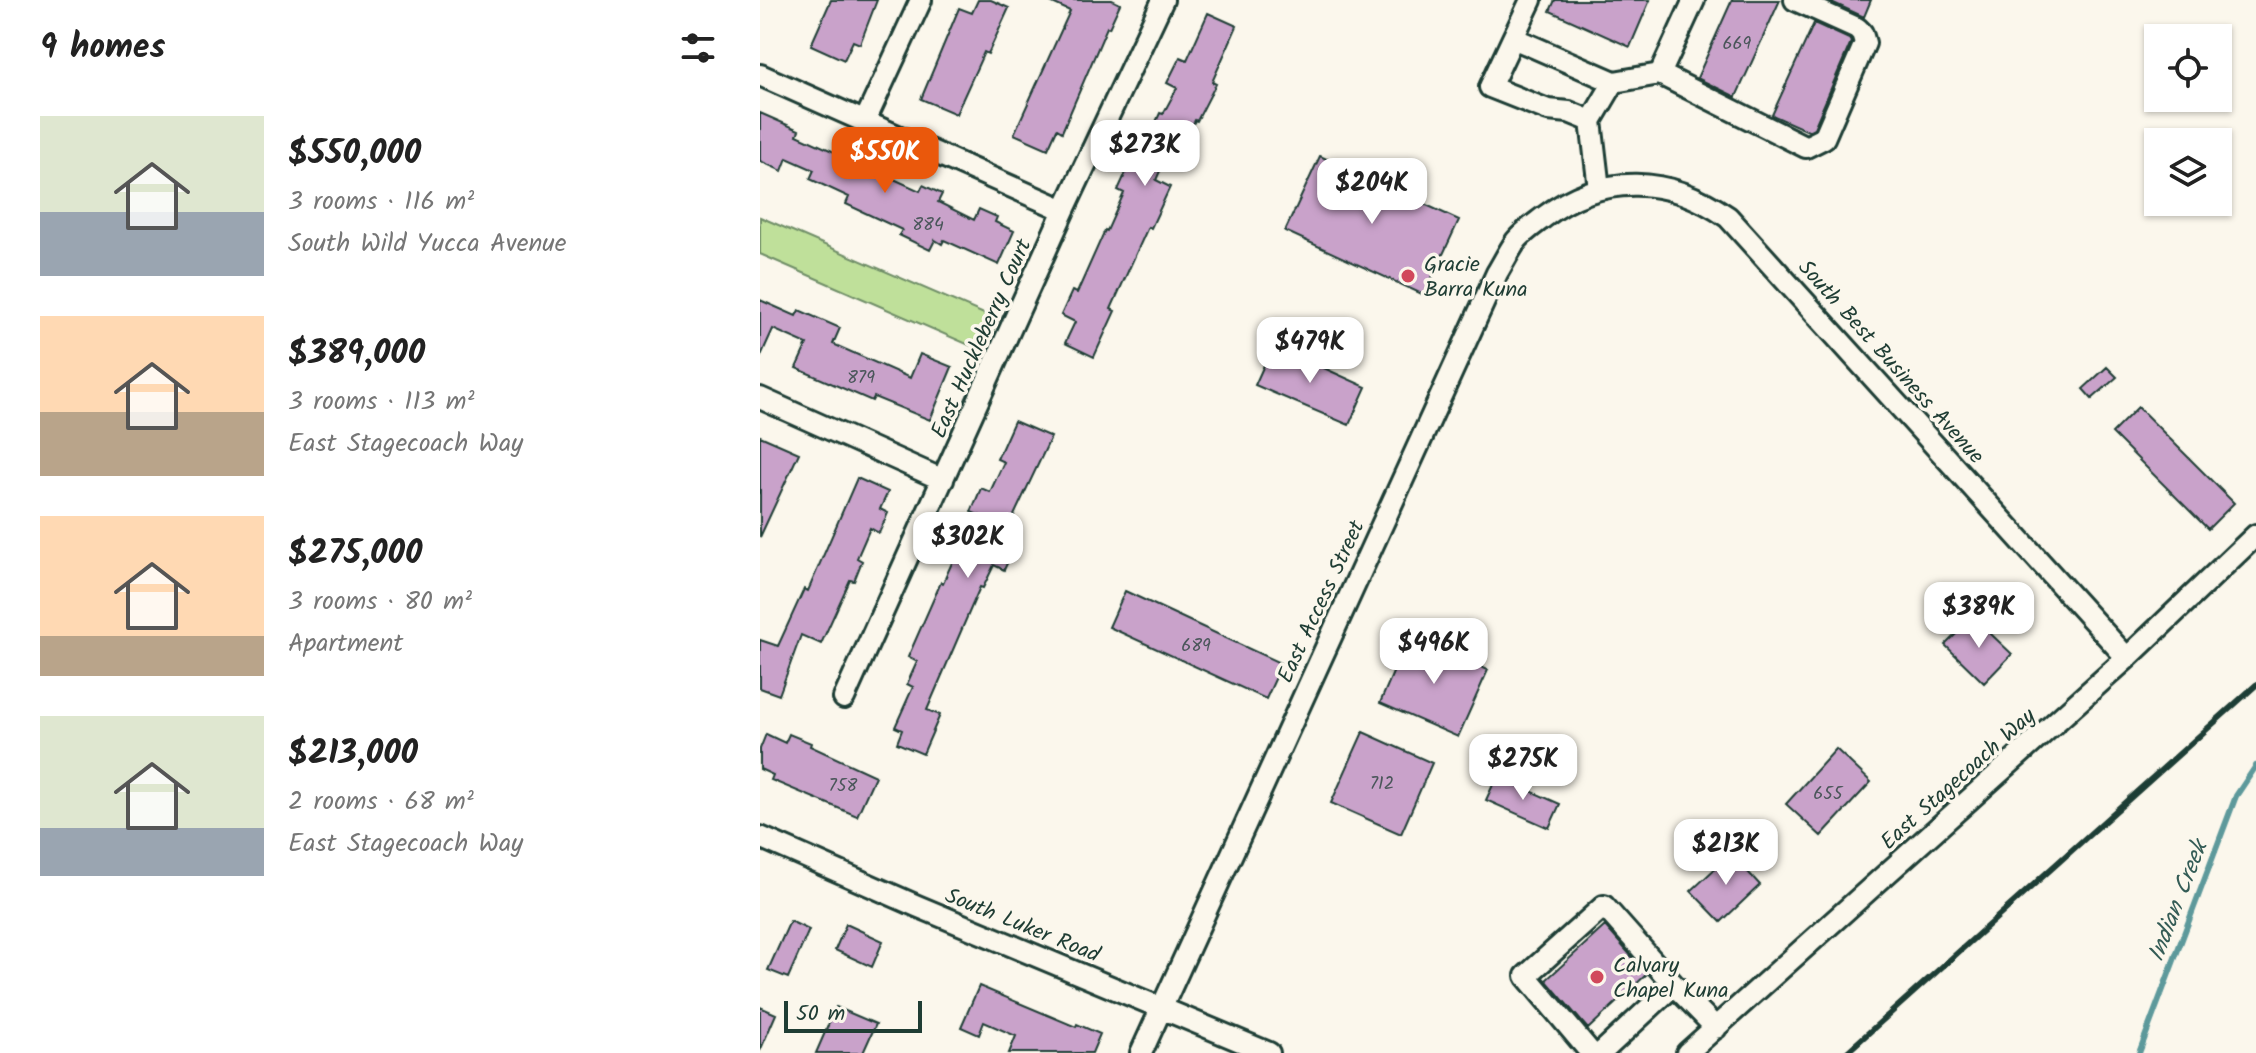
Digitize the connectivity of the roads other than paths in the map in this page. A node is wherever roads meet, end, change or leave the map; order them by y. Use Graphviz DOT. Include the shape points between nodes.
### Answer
graph roads {
  1 [pos="921,0"];
  2 [pos="1163,0"];
  3 [pos="1531,0"];
  4 [pos="1694,0"];
  5 [pos="1795,0"];
  6 [pos="1513,38"];
  7 [pos="1660,74"];
  8 [pos="760,75"];
  9 [pos="1614,82"];
  10 [pos="865,121"];
  11 [pos="1591,121"];
  12 [pos="1599,189"];
  13 [pos="1577,196"];
  14 [pos="1064,210"];
  15 [pos="760,398"];
  16 [pos="943,480"];
  17 [pos="2256,535"];
  18 [pos="2127,658"];
  19 [pos="844,698"];
  20 [pos="760,837"];
  21 [pos="1674,985"];
  22 [pos="1161,1007"];
  23 [pos="1716,1028"];
  24 [pos="1141,1053"];
  25 [pos="1269,1053"];
  26 [pos="1591,1053"];
  27 [pos="1601,1053"];
  28 [pos="1687,1053"];
  1 -- 10 [label="street"];
  2 -- 14 [label="street, East Huckleberry Court"];
  3 -- 6 [label="street"];
  4 -- 7 [label="street"];
  5 -- 7 [label="street" via="1857,28 1865,43 1824,138 1806,147"];
  6 -- 9 [label="street"];
  6 -- 11 [label="street" via="1490,87"];
  7 -- 9 [label="street"];
  8 -- 10 [label="street"];
  9 -- 11 [label="street"];
  10 -- 14 [label="street"];
  11 -- 12 [label="street"];
  12 -- 13 [label="street, South Best Business Avenue"];
  12 -- 18 [label="street, South Best Business Avenue" via="1667,188 1728,217"];
  13 -- 22 [label="street, East Access Street" via="1517,241 1497,273"];
  14 -- 16 [label="street, East Huckleberry Court"];
  15 -- 16 [label="street"];
  16 -- 19 [label="street, East Huckleberry Court"];
  17 -- 18 [label="street, East Stagecoach Way"];
  18 -- 23 [label="street, East Stagecoach Way"];
  20 -- 22 [label="street, South Luker Road"];
  21 -- 23 [label="street"];
  21 -- 26 [label="street" via="1604,906 1526,976"];
  21 -- 27 [label="street"];
  22 -- 24 [label="street, East Access Street"];
  22 -- 25 [label="street, South Luker Road"];
  23 -- 28 [label="street, East Stagecoach Way"];
}
